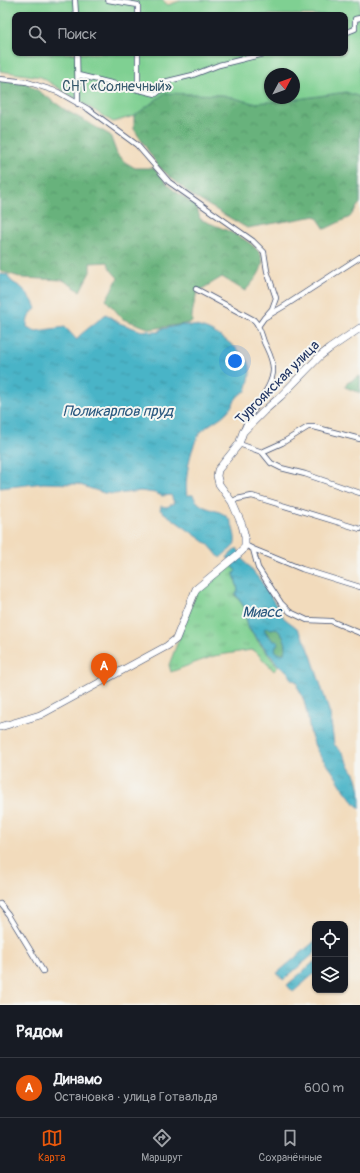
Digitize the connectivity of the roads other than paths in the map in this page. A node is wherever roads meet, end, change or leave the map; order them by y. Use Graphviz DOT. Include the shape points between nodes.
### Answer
graph roads {
  1 [pos="75,0"];
  2 [pos="108,0"];
  3 [pos="76,12"];
  4 [pos="138,12"];
  5 [pos="360,18"];
  6 [pos="348,32"];
  7 [pos="77,56"];
  8 [pos="138,56"];
  9 [pos="257,56"];
  10 [pos="78,75"];
  11 [pos="0,79"];
  12 [pos="138,90"];
  13 [pos="78,104"];
  14 [pos="360,257"];
  15 [pos="196,289"];
  16 [pos="264,318"];
  17 [pos="259,325"];
  18 [pos="360,328"];
  19 [pos="243,432"];
  20 [pos="360,439"];
  21 [pos="239,444"];
  22 [pos="262,452"];
  23 [pos="360,493"];
  24 [pos="232,502"];
  25 [pos="360,528"];
  26 [pos="244,548"];
  27 [pos="253,549"];
  28 [pos="360,587"];
  29 [pos="360,633"];
  30 [pos="0,727"];
  31 [pos="0,904"];
  32 [pos="43,971"];
  1 -- 3 [label="street"];
  2 -- 4 [label="street" via="138,5"];
  5 -- 6 [label="street" via="355,19 355,30"];
  7 -- 10 [label="street"];
  8 -- 12 [label="street"];
  9 -- 12 [label="street" via="164,82 156,94"];
  10 -- 12 [label="street"];
  10 -- 13 [label="street"];
  11 -- 13 [label="street" via="27,82 58,92"];
  13 -- 16 [label="street" via="112,125 137,145 169,182 253,240 264,252 276,298 272,309"];
  14 -- 16 [label="street"];
  15 -- 17 [label="street"];
  16 -- 17 [label="street"];
  17 -- 19 [label="street" via="273,370 271,381 246,421"];
  18 -- 19 [label="main road, Тургоякская улица" via="320,356"];
  19 -- 21 [label="main road, Тургоякская улица"];
  20 -- 22 [label="street" via="308,427"];
  21 -- 22 [label="street"];
  21 -- 24 [label="main road, Тургоякская улица" via="222,464 217,476 219,484"];
  22 -- 23 [label="street" via="271,463 281,468"];
  24 -- 25 [label="street" via="252,496"];
  24 -- 26 [label="main road, Тургоякская улица" via="242,525"];
  26 -- 27 [label="street"];
  26 -- 30 [label="main road" via="196,589 176,639 167,646 40,715"];
  27 -- 28 [label="street" via="302,569"];
  27 -- 29 [label="street" via="258,568 290,612 307,620 331,621"];
  31 -- 32 [label="street"];
}
